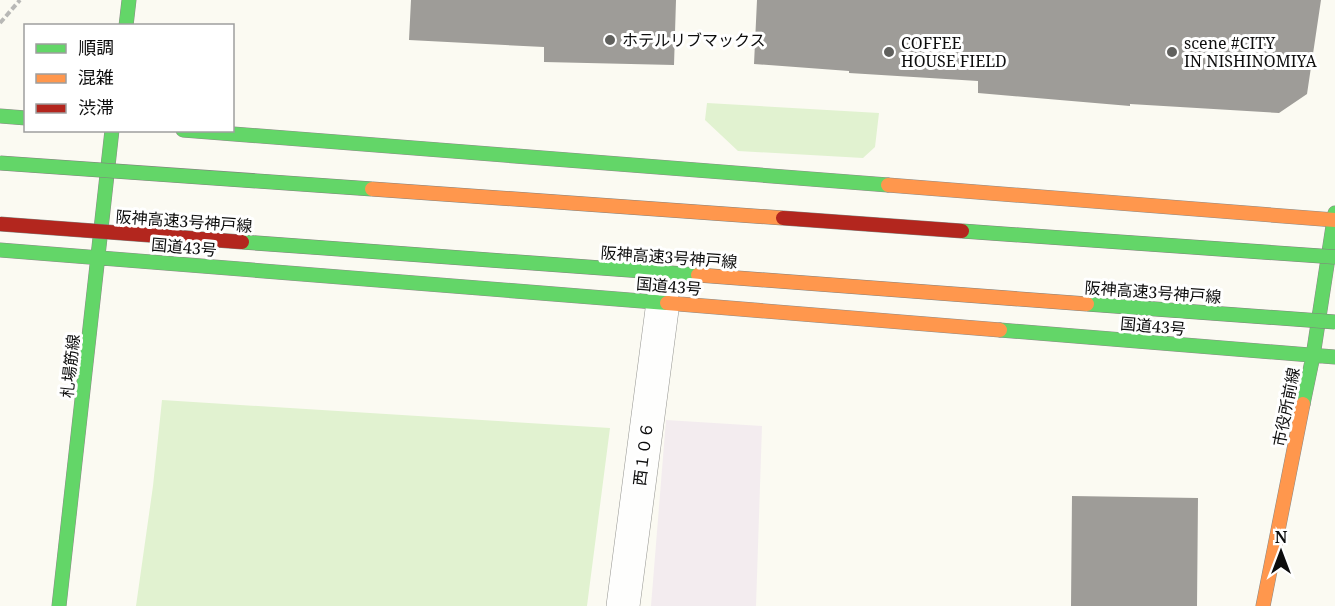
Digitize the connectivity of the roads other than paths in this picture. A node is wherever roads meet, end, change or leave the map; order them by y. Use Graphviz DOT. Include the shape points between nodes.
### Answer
graph roads {
  1 [pos="129,0"];
  2 [pos="126,24"];
  3 [pos="0,116"];
  4 [pos="24,118"];
  5 [pos="112,132"];
  6 [pos="209,132"];
  7 [pos="0,163"];
  8 [pos="1334,218"];
  9 [pos="0,224"];
  10 [pos="0,250"];
  11 [pos="99,256"];
  12 [pos="1335,257"];
  13 [pos="663,302"];
  14 [pos="1335,322"];
  15 [pos="1312,356"];
  16 [pos="1335,357"];
  17 [pos="59,606"];
  18 [pos="624,606"];
  19 [pos="1263,606"];
  1 -- 2 [label="main road"];
  3 -- 4 [label="main road"];
  5 -- 11 [label="main road, 札場筋線"];
  6 -- 8 [label="main road"];
  7 -- 12 [label="main road, bridge"];
  8 -- 15 [label="main road, 市役所前線"];
  9 -- 14 [label="main road, 阪神高速3号神戸線, bridge"];
  10 -- 11 [label="main road, 国道43号"];
  11 -- 13 [label="main road, 国道43号"];
  11 -- 17 [label="main road, 札場筋線"];
  13 -- 15 [label="main road, 国道43号"];
  13 -- 18 [label="street, 西１０６"];
  15 -- 16 [label="main road, 国道43号"];
  15 -- 19 [label="main road, 市役所前線"];
}
